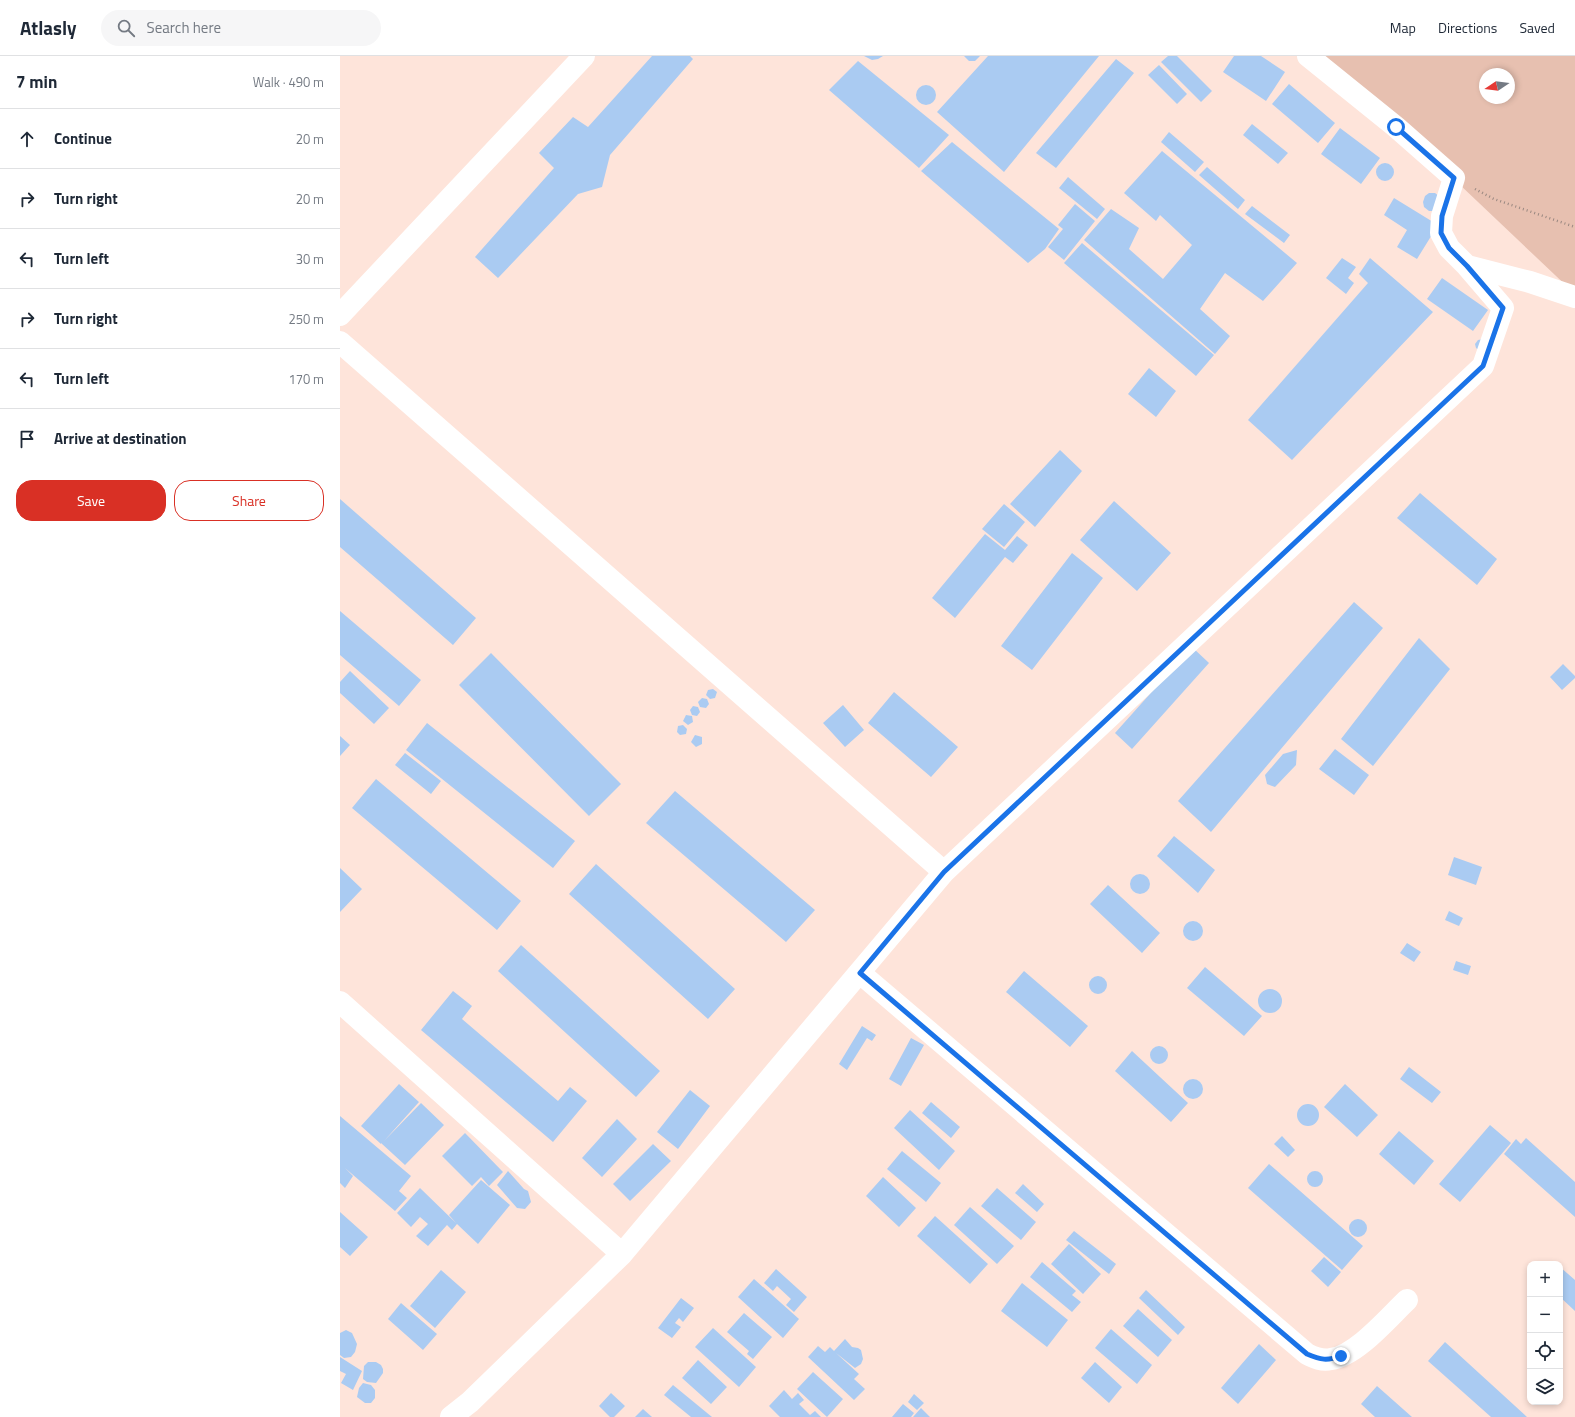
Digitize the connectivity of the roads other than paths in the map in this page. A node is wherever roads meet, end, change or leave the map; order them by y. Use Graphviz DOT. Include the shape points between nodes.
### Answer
graph roads {
  1 [pos="584,56"];
  2 [pos="1308,56"];
  3 [pos="1467,266"];
  4 [pos="1575,297"];
  5 [pos="340,315"];
  6 [pos="340,342"];
  7 [pos="944,872"];
  8 [pos="860,973"];
  9 [pos="340,1002"];
  10 [pos="622,1254"];
  11 [pos="1407,1300"];
  12 [pos="451,1417"];
  1 -- 5 [label="street"];
  2 -- 3 [label="street" via="1454,178 1442,216 1441,233 1449,248"];
  3 -- 4 [label="street" via="1530,282"];
  3 -- 7 [label="street" via="1503,308 1483,366"];
  6 -- 7 [label="street"];
  7 -- 8 [label="street"];
  8 -- 10 [label="street"];
  8 -- 11 [label="street" via="1307,1354 1320,1360 1331,1359 1355,1349"];
  9 -- 10 [label="street"];
  10 -- 12 [label="street" via="470,1402"];
}
